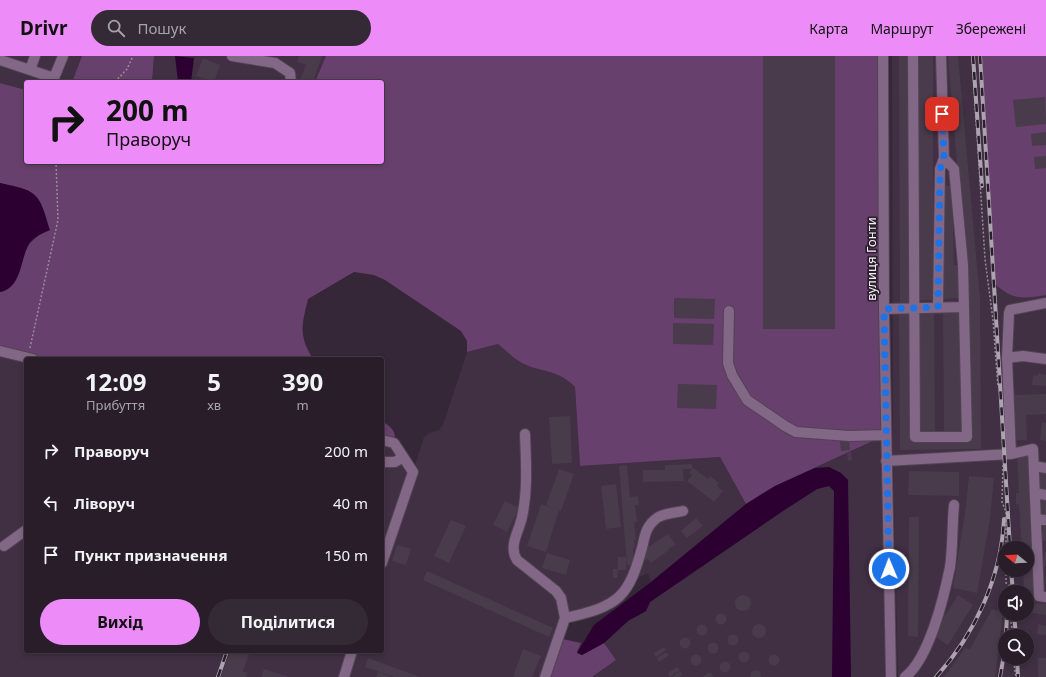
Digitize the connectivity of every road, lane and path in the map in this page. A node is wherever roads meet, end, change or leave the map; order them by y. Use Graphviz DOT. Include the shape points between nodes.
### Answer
graph roads {
  1 [pos="35,56"];
  2 [pos="63,56"];
  3 [pos="133,56"];
  4 [pos="232,56"];
  5 [pos="883,56"];
  6 [pos="913,56"];
  7 [pos="941,56"];
  8 [pos="972,56"];
  9 [pos="5,60"];
  10 [pos="30,70"];
  11 [pos="117,80"];
  12 [pos="291,80"];
  13 [pos="944,158"];
  14 [pos="56,164"];
  15 [pos="1046,303"];
  16 [pos="964,306"];
  17 [pos="938,307"];
  18 [pos="884,309"];
  19 [pos="914,309"];
  20 [pos="729,311"];
  21 [pos="0,351"];
  22 [pos="27,357"];
  23 [pos="31,357"];
  24 [pos="1007,358"];
  25 [pos="1046,359"];
  26 [pos="998,391"];
  27 [pos="525,434"];
  28 [pos="886,435"];
  29 [pos="384,440"];
  30 [pos="1007,454"];
  31 [pos="403,457"];
  32 [pos="886,461"];
  33 [pos="384,462"];
  34 [pos="1034,466"];
  35 [pos="1046,468"];
  36 [pos="1035,493"];
  37 [pos="1046,495"];
  38 [pos="954,505"];
  39 [pos="683,511"];
  40 [pos="1036,519"];
  41 [pos="1046,520"];
  42 [pos="24,531"];
  43 [pos="1006,541"];
  44 [pos="1041,545"];
  45 [pos="4,546"];
  46 [pos="384,557"];
  47 [pos="1042,571"];
  48 [pos="1046,597"];
  49 [pos="565,618"];
  50 [pos="351,653"];
  51 [pos="1014,665"];
  52 [pos="344,677"];
  53 [pos="545,677"];
  54 [pos="891,677"];
  55 [pos="905,677"];
  56 [pos="1016,677"];
  1 -- 10 [label="street"];
  2 -- 10 [label="street" via="54,78"];
  3 -- 11 [label="path" via="127,70"];
  4 -- 12 [label="street" via="275,63 290,73"];
  5 -- 18 [label="street, вулиця Гонти"];
  6 -- 19 [label="street"];
  7 -- 13 [label="street"];
  8 -- 26 [label="path" via="985,252 994,320"];
  9 -- 10 [label="street"];
  13 -- 16 [label="street" via="954,169"];
  13 -- 17 [label="street" via="940,169"];
  14 -- 23 [label="path" via="58,220"];
  15 -- 24 [label="street" via="1010,310"];
  16 -- 17 [label="street"];
  16 -- 19 [label="street" via="967,437 915,437"];
  17 -- 19 [label="street"];
  18 -- 19 [label="street"];
  18 -- 28 [label="street, вулиця Гонти"];
  20 -- 28 [label="street" via="728,362 732,375 747,400 796,432 849,436"];
  21 -- 22 [label="street"];
  24 -- 25 [label="street" via="1023,356"];
  24 -- 30 [label="street"];
  27 -- 49 [label="street" via="526,489 522,517 512,548 517,560 556,591 561,598"];
  28 -- 32 [label="street, вулиця Гонти"];
  29 -- 31 [label="street" via="394,443"];
  30 -- 32 [label="street"];
  30 -- 34 [label="street" via="1033,449"];
  30 -- 43 [label="path" via="1002,502 1006,512"];
  31 -- 33 [label="street" via="395,462"];
  31 -- 46 [label="street" via="413,472"];
  32 -- 54 [label="street, вулиця Гонти"];
  34 -- 35 [label="street"];
  34 -- 36 [label="street"];
  36 -- 37 [label="street"];
  36 -- 40 [label="street"];
  38 -- 55 [label="street" via="950,566 931,638 913,671"];
  39 -- 49 [label="street" via="658,517 650,524 632,581 621,595 603,607"];
  40 -- 41 [label="street"];
  40 -- 44 [label="street"];
  42 -- 45 [label="street"];
  44 -- 47 [label="street"];
  47 -- 48 [label="street" via="1039,596"];
  49 -- 53 [label="street"];
  50 -- 52 [label="street"];
  51 -- 56 [label="path"];
}
